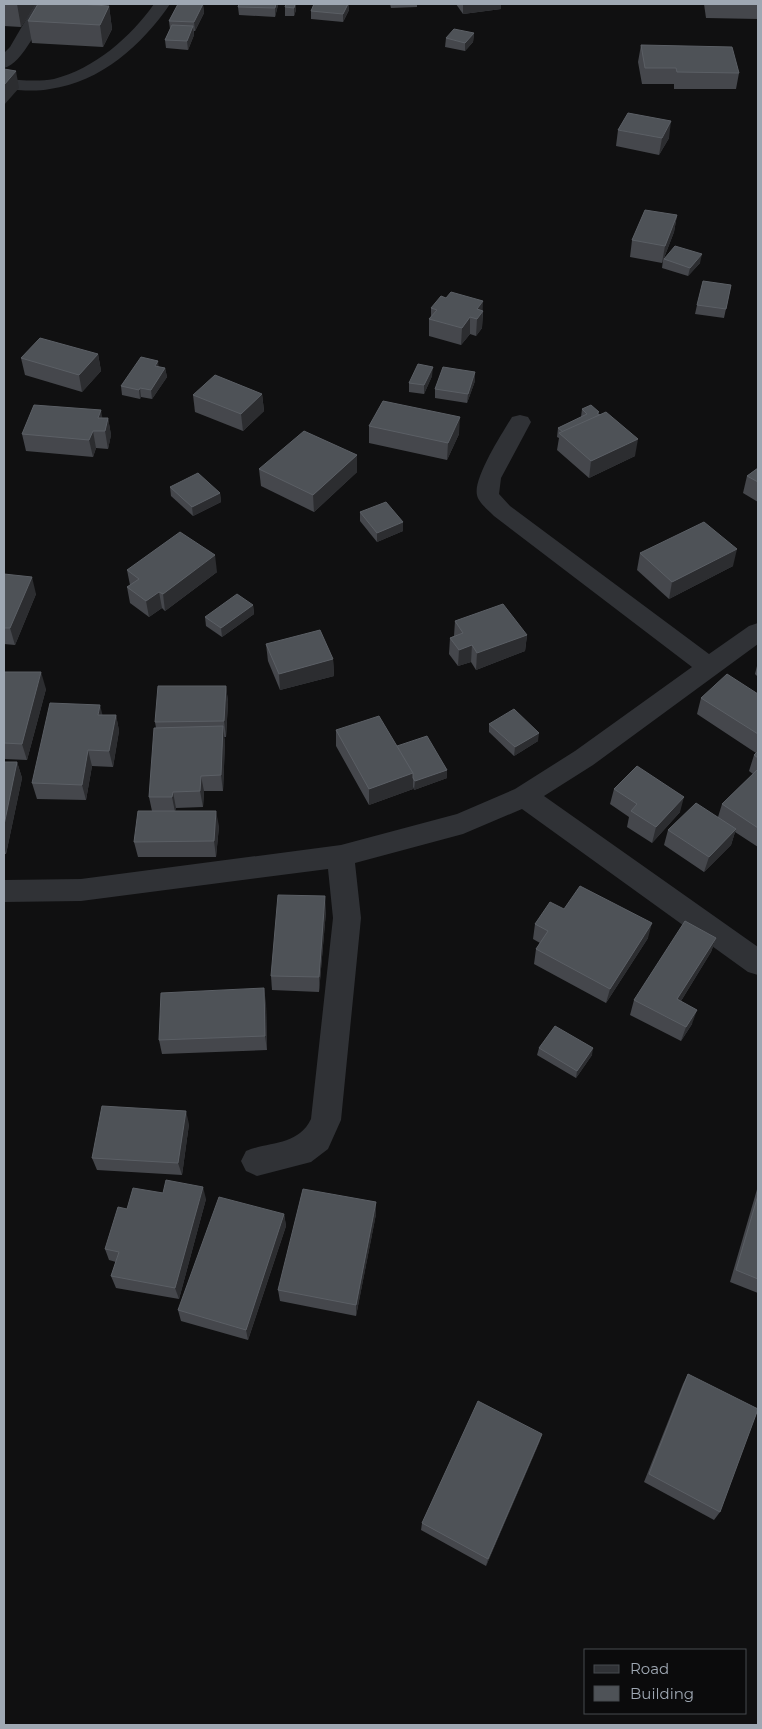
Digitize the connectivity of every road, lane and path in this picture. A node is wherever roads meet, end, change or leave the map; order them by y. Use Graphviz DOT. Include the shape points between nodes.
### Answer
graph roads {
  1 [pos="43,4"];
  2 [pos="162,4"];
  3 [pos="4,63"];
  4 [pos="4,84"];
  5 [pos="520,422"];
  6 [pos="758,632"];
  7 [pos="709,667"];
  8 [pos="524,796"];
  9 [pos="341,856"];
  10 [pos="4,891"];
  11 [pos="758,963"];
  12 [pos="257,1161"];
  1 -- 3 [label="street" via="17,49"];
  2 -- 4 [label="street" via="153,19 117,52 78,76 58,83"];
  5 -- 7 [label="street" via="490,478 488,494 502,511"];
  6 -- 7 [label="street"];
  7 -- 8 [label="street" via="584,758"];
  8 -- 9 [label="street" via="463,823"];
  8 -- 11 [label="street"];
  9 -- 10 [label="street" via="81,890"];
  9 -- 12 [label="street" via="346,918 326,1120 317,1139 300,1152"];
}
